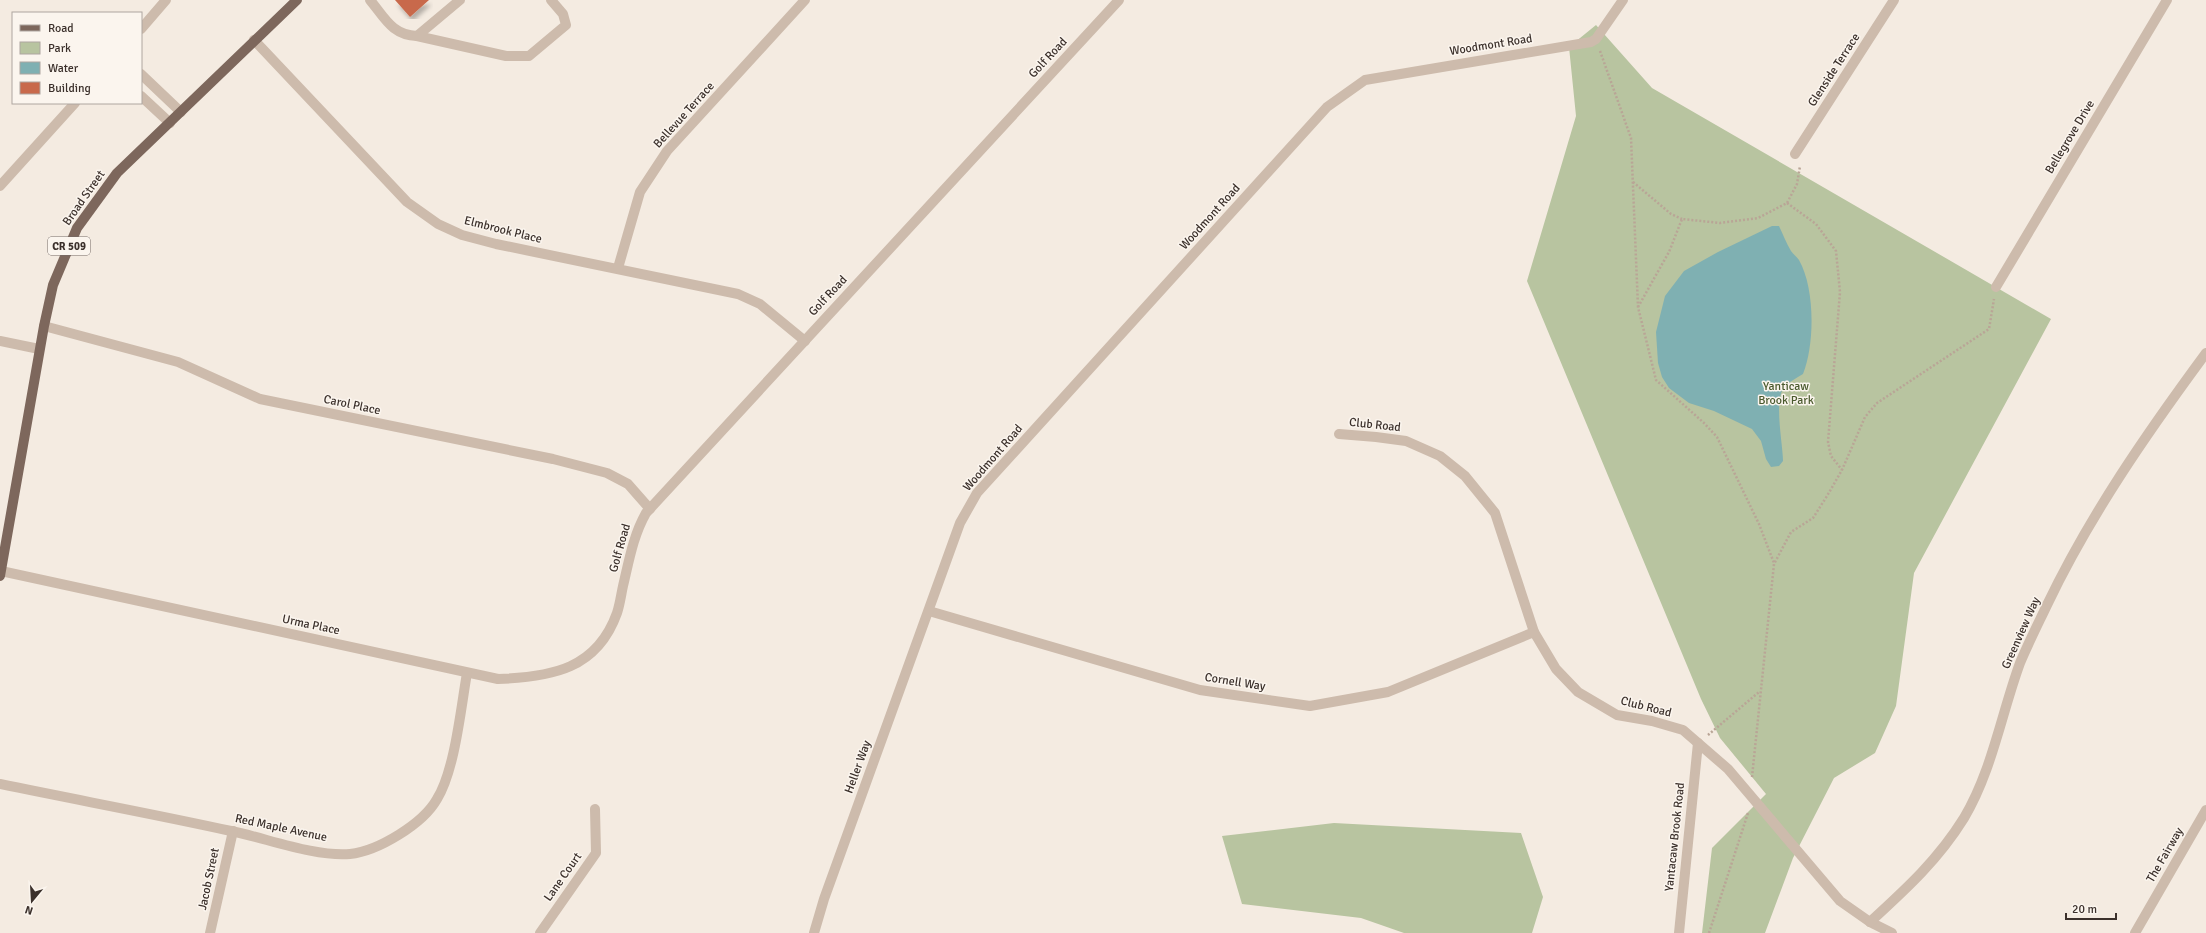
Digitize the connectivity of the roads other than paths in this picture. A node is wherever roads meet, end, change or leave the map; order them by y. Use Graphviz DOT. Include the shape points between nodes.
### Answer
graph roads {
  1 [pos="166,0"];
  2 [pos="297,0"];
  3 [pos="370,0"];
  4 [pos="460,0"];
  5 [pos="550,0"];
  6 [pos="806,0"];
  7 [pos="1119,0"];
  8 [pos="1623,0"];
  9 [pos="1894,0"];
  10 [pos="2167,0"];
  11 [pos="142,28"];
  12 [pos="417,36"];
  13 [pos="254,40"];
  14 [pos="142,75"];
  15 [pos="142,97"];
  16 [pos="74,104"];
  17 [pos="181,112"];
  18 [pos="170,123"];
  19 [pos="1795,154"];
  20 [pos="0,186"];
  21 [pos="618,268"];
  22 [pos="1996,287"];
  23 [pos="44,326"];
  24 [pos="0,341"];
  25 [pos="805,341"];
  26 [pos="39,349"];
  27 [pos="2206,353"];
  28 [pos="1339,434"];
  29 [pos="650,509"];
  30 [pos="0,574"];
  31 [pos="929,611"];
  32 [pos="1534,632"];
  33 [pos="604,637"];
  34 [pos="467,673"];
  35 [pos="1698,743"];
  36 [pos="0,784"];
  37 [pos="595,808"];
  38 [pos="2206,810"];
  39 [pos="233,831"];
  40 [pos="1870,922"];
  41 [pos="210,933"];
  42 [pos="540,933"];
  43 [pos="814,933"];
  44 [pos="1679,933"];
  45 [pos="1892,933"];
  46 [pos="2135,933"];
  1 -- 11 [label="street"];
  2 -- 13 [label="main road, Broad Street / CR 509"];
  3 -- 12 [label="street" via="395,30 405,35"];
  4 -- 12 [label="street"];
  5 -- 12 [label="street" via="563,14 566,25 529,56 506,56"];
  6 -- 21 [label="street, Bellevue Terrace" via="667,151 640,192"];
  7 -- 25 [label="street, Golf Road"];
  8 -- 31 [label="street, Woodmont Road" via="1596,39 1591,42 1365,80 1327,107 977,493 960,523"];
  9 -- 19 [label="street, Glenside Terrace"];
  10 -- 22 [label="street, Bellegrove Drive"];
  13 -- 17 [label="main road, Broad Street / CR 509"];
  13 -- 21 [label="street, Elmbrook Place" via="407,202 438,224 462,235 496,244"];
  14 -- 17 [label="street"];
  15 -- 18 [label="street"];
  16 -- 20 [label="street"];
  17 -- 18 [label="main road, Broad Street / CR 509"];
  18 -- 23 [label="main road, Broad Street / CR 509" via="117,173 77,228 53,285"];
  21 -- 25 [label="street, Elmbrook Place" via="738,294 760,304"];
  23 -- 26 [label="main road, Broad Street / CR 509"];
  23 -- 29 [label="street, Carol Place" via="178,362 260,399 607,473 628,484"];
  24 -- 26 [label="street"];
  25 -- 29 [label="street, Golf Road"];
  26 -- 30 [label="main road, Broad Street / CR 509"];
  27 -- 40 [label="street, Greenview Way" via="2146,434 2067,565 2021,662 1982,781 1964,817 1941,852 1918,879"];
  28 -- 32 [label="street, Club Road" via="1406,441 1440,456 1465,476 1495,513"];
  29 -- 33 [label="street, Golf Road" via="637,530 617,613"];
  30 -- 34 [label="street, Urma Place"];
  31 -- 32 [label="street, Cornell Way" via="1200,690 1310,706 1388,692"];
  31 -- 43 [label="street, Heller Way" via="824,899"];
  32 -- 35 [label="street, Club Road" via="1556,669 1578,692 1617,715 1683,730"];
  33 -- 34 [label="street, Urma Place" via="585,658 563,671 532,678 498,679"];
  34 -- 39 [label="street, Red Maple Avenue" via="449,770 437,799 419,820 391,839 370,849 350,854 317,851"];
  35 -- 40 [label="street, Club Road" via="1728,769 1840,900"];
  35 -- 44 [label="street, Yantacaw Brook Road"];
  36 -- 39 [label="street, Red Maple Avenue"];
  37 -- 42 [label="street, Lane Court" via="596,852"];
  38 -- 46 [label="street, The Fairway"];
  39 -- 41 [label="street, Jacob Street"];
  40 -- 45 [label="street, Club Road"];
}
